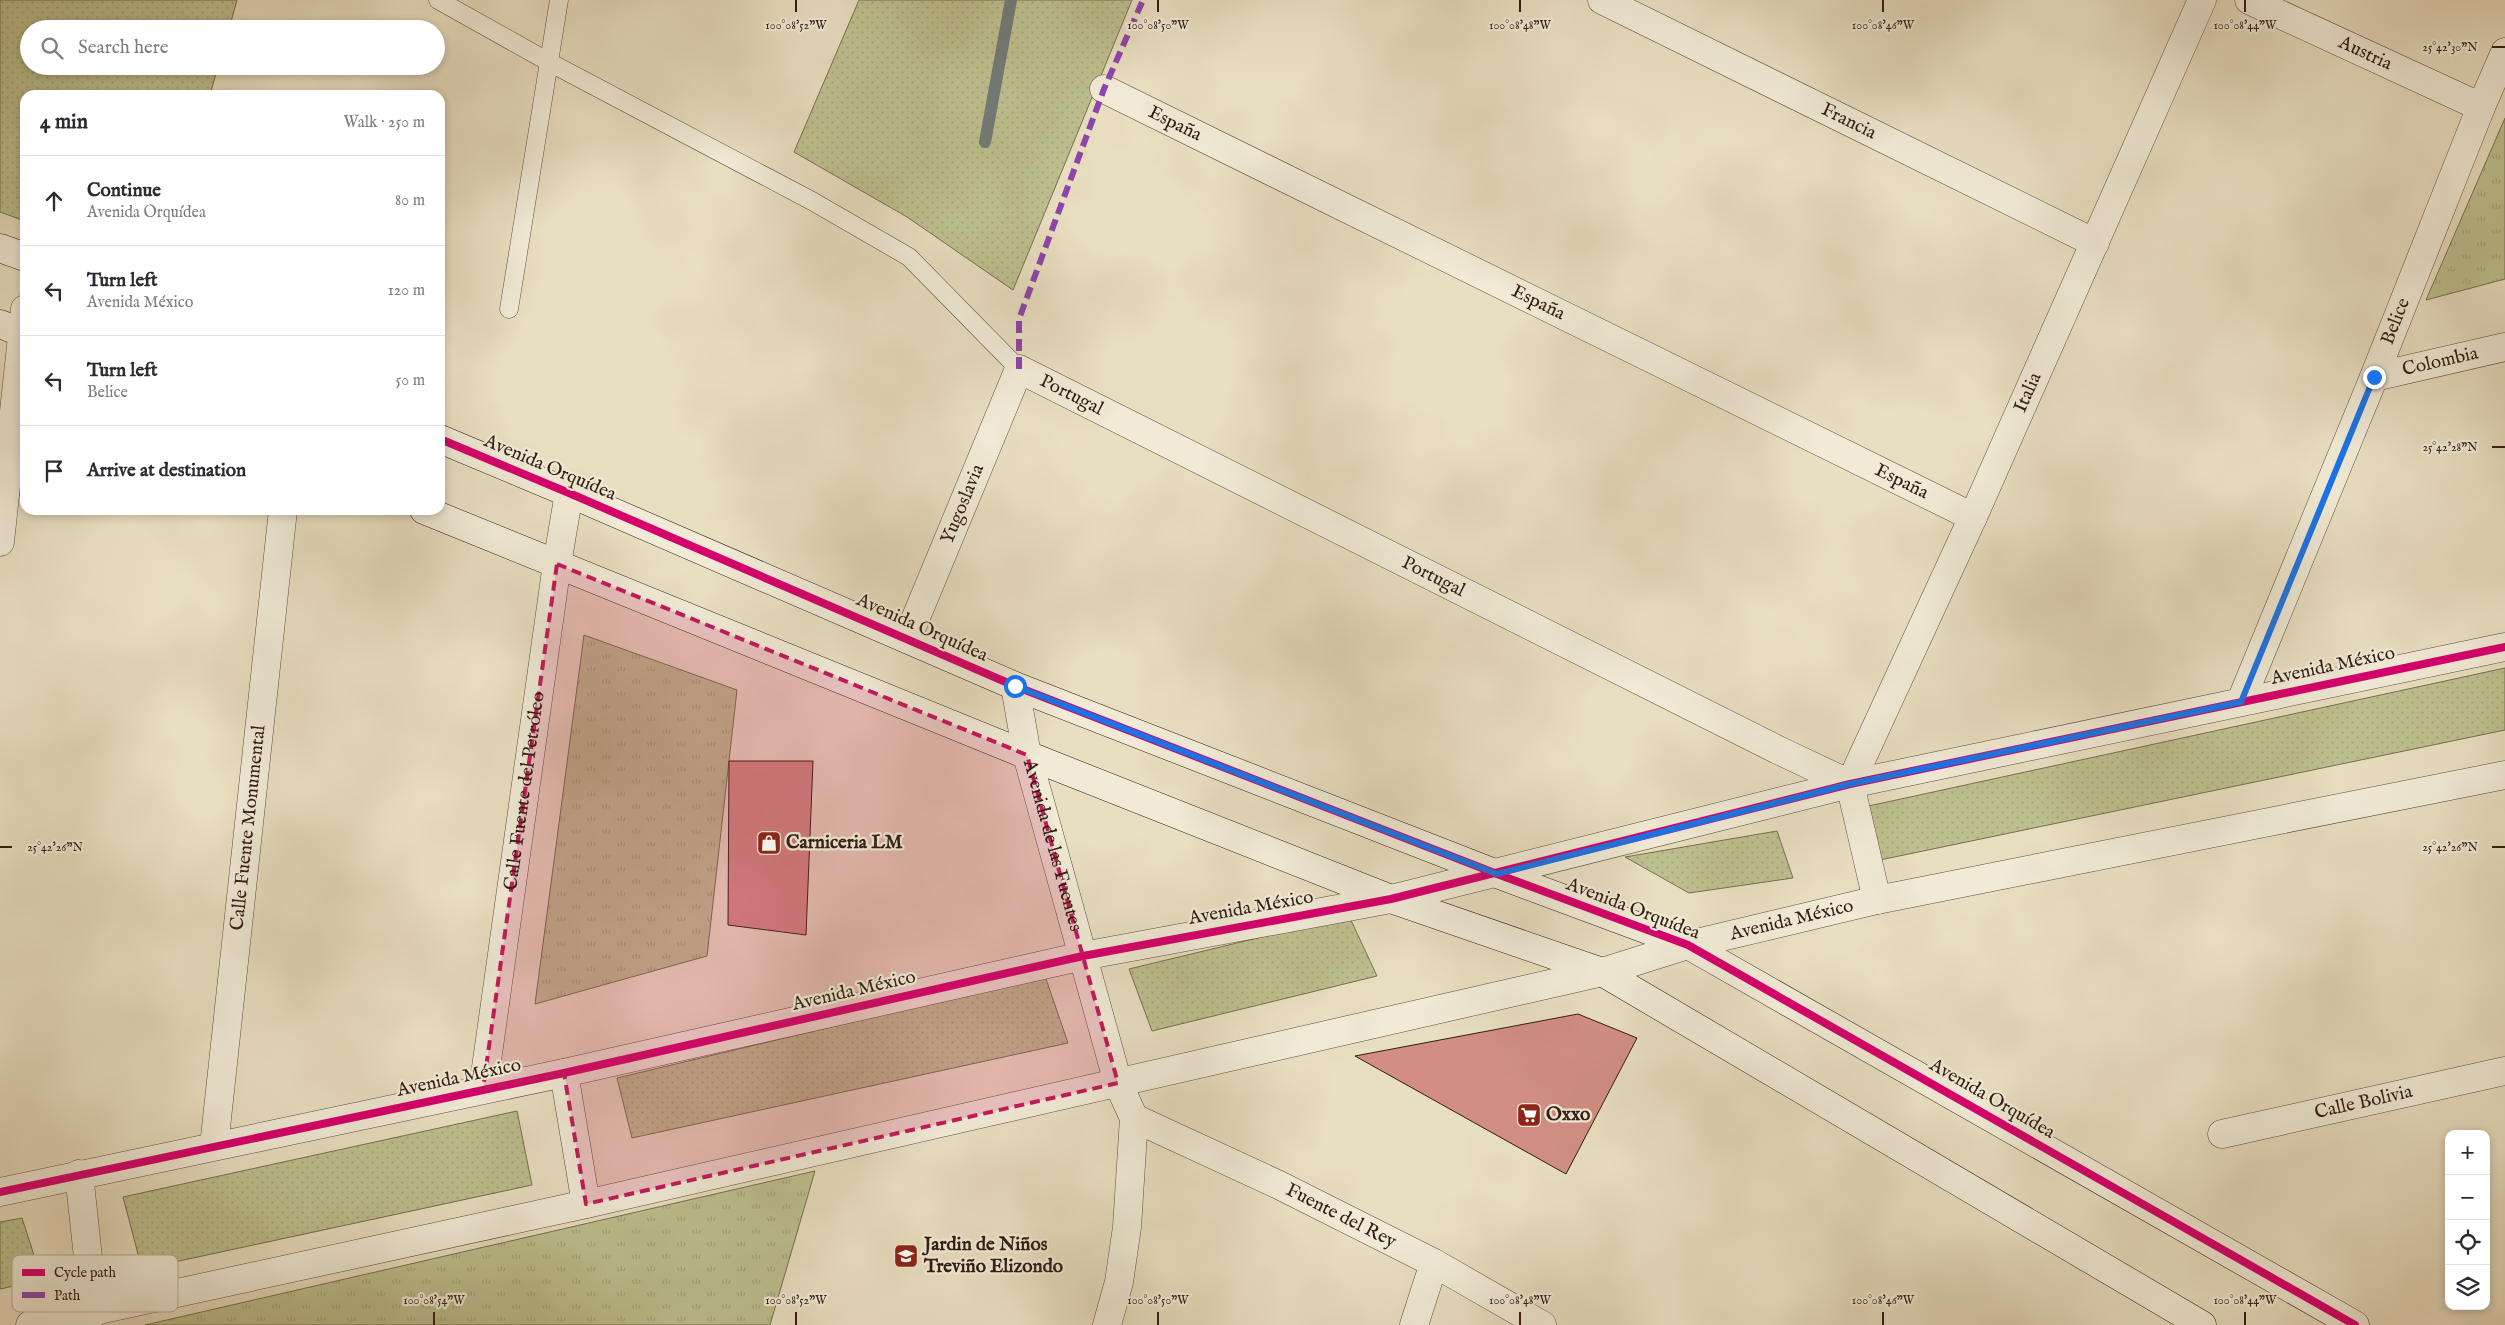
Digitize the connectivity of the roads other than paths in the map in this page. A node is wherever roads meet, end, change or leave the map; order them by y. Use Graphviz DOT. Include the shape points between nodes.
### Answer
graph roads {
  1 [pos="438,0"];
  2 [pos="559,0"];
  3 [pos="1602,0"];
  4 [pos="2202,0"];
  5 [pos="2249,0"];
  6 [pos="2505,52"];
  7 [pos="547,61"];
  8 [pos="1104,89"];
  9 [pos="2480,107"];
  10 [pos="2095,243"];
  11 [pos="0,248"];
  12 [pos="20,255"];
  13 [pos="509,308"];
  14 [pos="18,325"];
  15 [pos="2505,347"];
  16 [pos="1019,369"];
  17 [pos="2374,377"];
  18 [pos="445,441"];
  19 [pos="570,493"];
  20 [pos="281,515"];
  21 [pos="436,515"];
  22 [pos="1973,517"];
  23 [pos="0,542"];
  24 [pos="557,564"];
  25 [pos="907,639"];
  26 [pos="2505,646"];
  27 [pos="1015,686"];
  28 [pos="2241,702"];
  29 [pos="1026,756"];
  30 [pos="2505,775"];
  31 [pos="1850,784"];
  32 [pos="1497,874"];
  33 [pos="1391,899"];
  34 [pos="1877,900"];
  35 [pos="1688,946"];
  36 [pos="1083,956"];
  37 [pos="1602,972"];
  38 [pos="2505,1071"];
  39 [pos="564,1073"];
  40 [pos="1118,1083"];
  41 [pos="483,1089"];
  42 [pos="1134,1118"];
  43 [pos="2222,1134"];
  44 [pos="214,1146"];
  45 [pos="78,1174"];
  46 [pos="0,1192"];
  47 [pos="586,1204"];
  48 [pos="87,1255"];
  49 [pos="1434,1263"];
  50 [pos="178,1294"];
  51 [pos="94,1312"];
  52 [pos="30,1325"];
  53 [pos="1107,1325"];
  54 [pos="1414,1325"];
  55 [pos="1542,1325"];
  56 [pos="2202,1325"];
  57 [pos="2355,1325"];
  1 -- 7 [label="lane"];
  2 -- 7 [label="lane"];
  3 -- 10 [label="street, Francia"];
  4 -- 10 [label="street, Italia"];
  5 -- 9 [label="street, Austria"];
  6 -- 9 [label="street, Belice"];
  7 -- 13 [label="lane"];
  7 -- 16 [label="lane" via="812,201 908,257"];
  8 -- 22 [label="street, España"];
  9 -- 17 [label="street, Belice"];
  10 -- 22 [label="street, Italia"];
  11 -- 12 [label="street"];
  14 -- 23 [label="street"];
  15 -- 17 [label="street, Colombia"];
  16 -- 25 [label="street, Yugoslavia"];
  16 -- 31 [label="street, Portugal"];
  17 -- 28 [label="street, Belice"];
  18 -- 19 [label="street, Avenida Orquídea"];
  19 -- 24 [label="street, Calle Fuente del Petróleo"];
  19 -- 25 [label="street, Avenida Orquídea"];
  20 -- 44 [label="street, Calle Fuente Monumental"];
  21 -- 24 [label="street"];
  22 -- 31 [label="street, Italia"];
  24 -- 29 [label="street"];
  24 -- 41 [label="street, Calle Fuente del Petróleo"];
  25 -- 27 [label="street, Avenida Orquídea"];
  26 -- 28 [label="street, Avenida México"];
  27 -- 29 [label="street, Avenida de las Fuentes"];
  27 -- 32 [label="street, Avenida Orquídea"];
  28 -- 31 [label="street, Avenida México"];
  29 -- 33 [label="street"];
  29 -- 36 [label="street, Avenida de las Fuentes"];
  30 -- 34 [label="street, Avenida México"];
  31 -- 32 [label="street, Avenida México"];
  31 -- 34 [label="street"];
  32 -- 33 [label="street, Avenida México"];
  32 -- 35 [label="street, Avenida Orquídea"];
  33 -- 36 [label="street, Avenida México"];
  33 -- 37 [label="street"];
  34 -- 35 [label="street, Avenida México"];
  35 -- 37 [label="street, Avenida México"];
  35 -- 57 [label="street, Avenida Orquídea"];
  36 -- 39 [label="street, Avenida México"];
  36 -- 40 [label="street, Avenida de las Fuentes"];
  37 -- 40 [label="street, Avenida México"];
  37 -- 56 [label="street"];
  38 -- 43 [label="street, Calle Bolivia"];
  39 -- 41 [label="street, Avenida México"];
  39 -- 47 [label="street"];
  40 -- 42 [label="street, Avenida de las Fuentes"];
  40 -- 47 [label="street, Avenida México"];
  41 -- 44 [label="street, Avenida México"];
  42 -- 49 [label="street, Fuente del Rey" via="1279,1185"];
  42 -- 53 [label="street, Avenida de las Fuentes" via="1127,1227 1119,1282"];
  44 -- 45 [label="street, Avenida México"];
  45 -- 46 [label="street, Avenida México"];
  45 -- 48 [label="street"];
  47 -- 50 [label="street, Avenida México"];
  49 -- 54 [label="street"];
  49 -- 55 [label="street, Fuente del Rey"];
  51 -- 52 [label="street, Avenida México"];
}
